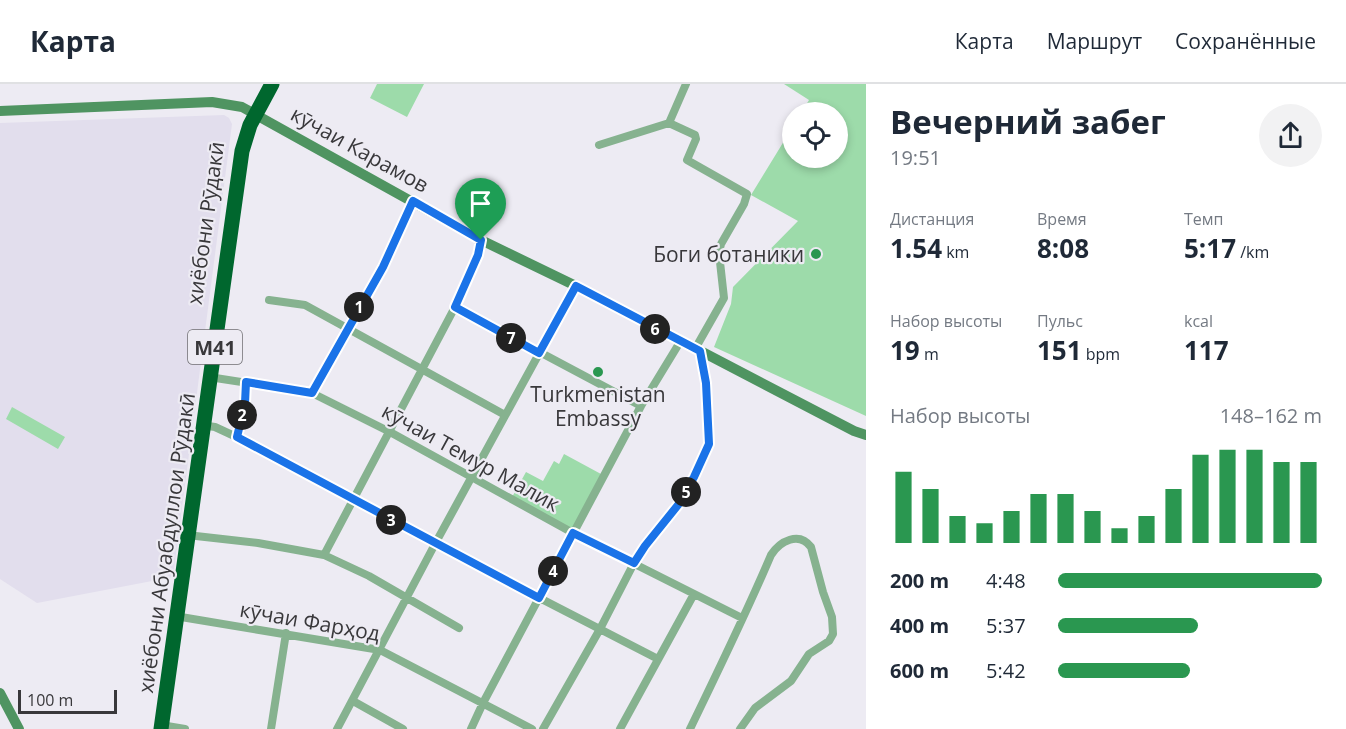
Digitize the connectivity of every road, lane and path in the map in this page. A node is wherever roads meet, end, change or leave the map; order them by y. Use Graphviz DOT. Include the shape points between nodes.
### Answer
graph roads {
  1 [pos="261,84"];
  2 [pos="272,84"];
  3 [pos="686,84"];
  4 [pos="0,111"];
  5 [pos="252,112"];
  6 [pos="669,123"];
  7 [pos="599,145"];
  8 [pos="413,201"];
  9 [pos="481,240"];
  10 [pos="576,286"];
  11 [pos="269,300"];
  12 [pos="455,307"];
  13 [pos="347,328"];
  14 [pos="680,342"];
  15 [pos="698,350"];
  16 [pos="539,353"];
  17 [pos="423,370"];
  18 [pos="208,376"];
  19 [pos="246,382"];
  20 [pos="312,393"];
  21 [pos="641,406"];
  22 [pos="505,415"];
  23 [pos="201,425"];
  24 [pos="390,432"];
  25 [pos="866,435"];
  26 [pos="237,437"];
  27 [pos="471,478"];
  28 [pos="353,499"];
  29 [pos="573,533"];
  30 [pos="186,535"];
  31 [pos="435,544"];
  32 [pos="324,555"];
  33 [pos="634,563"];
  34 [pos="694,594"];
  35 [pos="407,598"];
  36 [pos="539,598"];
  37 [pos="174,616"];
  38 [pos="742,618"];
  39 [pos="459,628"];
  40 [pos="600,629"];
  41 [pos="286,633"];
  42 [pos="380,650"];
  43 [pos="658,659"];
  44 [pos="0,693"];
  45 [pos="353,701"];
  46 [pos="483,703"];
  47 [pos="159,728"];
  48 [pos="19,729"];
  49 [pos="185,729"];
  50 [pos="271,729"];
  51 [pos="336,729"];
  52 [pos="404,729"];
  53 [pos="471,729"];
  54 [pos="532,729"];
  55 [pos="543,729"];
  56 [pos="620,729"];
  57 [pos="690,729"];
  58 [pos="740,729"];
  1 -- 5 [label="highway"];
  2 -- 5 [label="highway, хиёбони Абуабдуллои Рӯдакӣ / M41"];
  3 -- 6 [label="street"];
  4 -- 5 [label="main road, кӯчаи Карамов" via="212,102"];
  5 -- 8 [label="main road, кӯчаи Карамов"];
  5 -- 18 [label="highway, хиёбони Абуабдуллои Рӯдакӣ / M41" via="242,151"];
  6 -- 7 [label="street"];
  6 -- 15 [label="street" via="695,135 687,160 747,194 719,253 723,302"];
  8 -- 9 [label="main road, кӯчаи Карамов"];
  8 -- 13 [label="street" via="383,267"];
  9 -- 10 [label="main road, кӯчаи Карамов"];
  9 -- 12 [label="street"];
  10 -- 14 [label="main road, кӯчаи Карамов"];
  10 -- 16 [label="street"];
  11 -- 13 [label="street" via="305,305"];
  12 -- 16 [label="street"];
  12 -- 17 [label="street"];
  13 -- 17 [label="street"];
  13 -- 20 [label="street"];
  14 -- 15 [label="main road, кӯчаи Карамов"];
  14 -- 21 [label="street"];
  15 -- 25 [label="main road, кӯчаи Карамов"];
  15 -- 33 [label="street" via="706,383 709,444 678,505"];
  16 -- 21 [label="street"];
  16 -- 22 [label="street"];
  17 -- 22 [label="street"];
  17 -- 24 [label="street"];
  18 -- 19 [label="street, кӯчаи Темур Малик"];
  18 -- 23 [label="highway, хиёбони Абуабдуллои Рӯдакӣ / M41"];
  19 -- 20 [label="street, кӯчаи Темур Малик"];
  19 -- 26 [label="street"];
  20 -- 24 [label="street, кӯчаи Темур Малик"];
  21 -- 29 [label="street"];
  22 -- 27 [label="street"];
  23 -- 26 [label="street"];
  23 -- 30 [label="highway, хиёбони Абуабдуллои Рӯдакӣ / M41"];
  24 -- 27 [label="street, кӯчаи Темур Малик"];
  24 -- 28 [label="street"];
  26 -- 28 [label="street"];
  27 -- 29 [label="street, кӯчаи Темур Малик"];
  27 -- 31 [label="street"];
  28 -- 31 [label="street"];
  28 -- 32 [label="street"];
  29 -- 33 [label="street, кӯчаи Темур Малик"];
  29 -- 36 [label="street"];
  30 -- 32 [label="street"];
  30 -- 37 [label="highway, хиёбони Абуабдуллои Рӯдакӣ / M41"];
  31 -- 35 [label="street"];
  31 -- 36 [label="street"];
  32 -- 35 [label="street"];
  33 -- 34 [label="street, кӯчаи Темур Малик"];
  33 -- 40 [label="street"];
  34 -- 38 [label="street, кӯчаи Темур Малик"];
  34 -- 43 [label="street"];
  35 -- 39 [label="street"];
  35 -- 42 [label="street"];
  36 -- 40 [label="street"];
  36 -- 46 [label="street"];
  37 -- 41 [label="street, кӯчаи Фарҳод"];
  37 -- 47 [label="highway, хиёбони Абуабдуллои Рӯдакӣ / M41"];
  38 -- 57 [label="street"];
  38 -- 58 [label="street" via="776,546 794,538 807,542 832,617 833,634 809,654 791,681 755,708"];
  40 -- 43 [label="street"];
  40 -- 55 [label="street"];
  41 -- 42 [label="street, кӯчаи Фарҳод"];
  41 -- 50 [label="street"];
  42 -- 45 [label="street"];
  42 -- 46 [label="street, кӯчаи Фарҳод"];
  43 -- 56 [label="street"];
  44 -- 48 [label="main road"];
  45 -- 51 [label="street"];
  45 -- 52 [label="street"];
  46 -- 53 [label="street"];
  46 -- 54 [label="street, кӯчаи Фарҳод"];
  47 -- 49 [label="street"];
}
